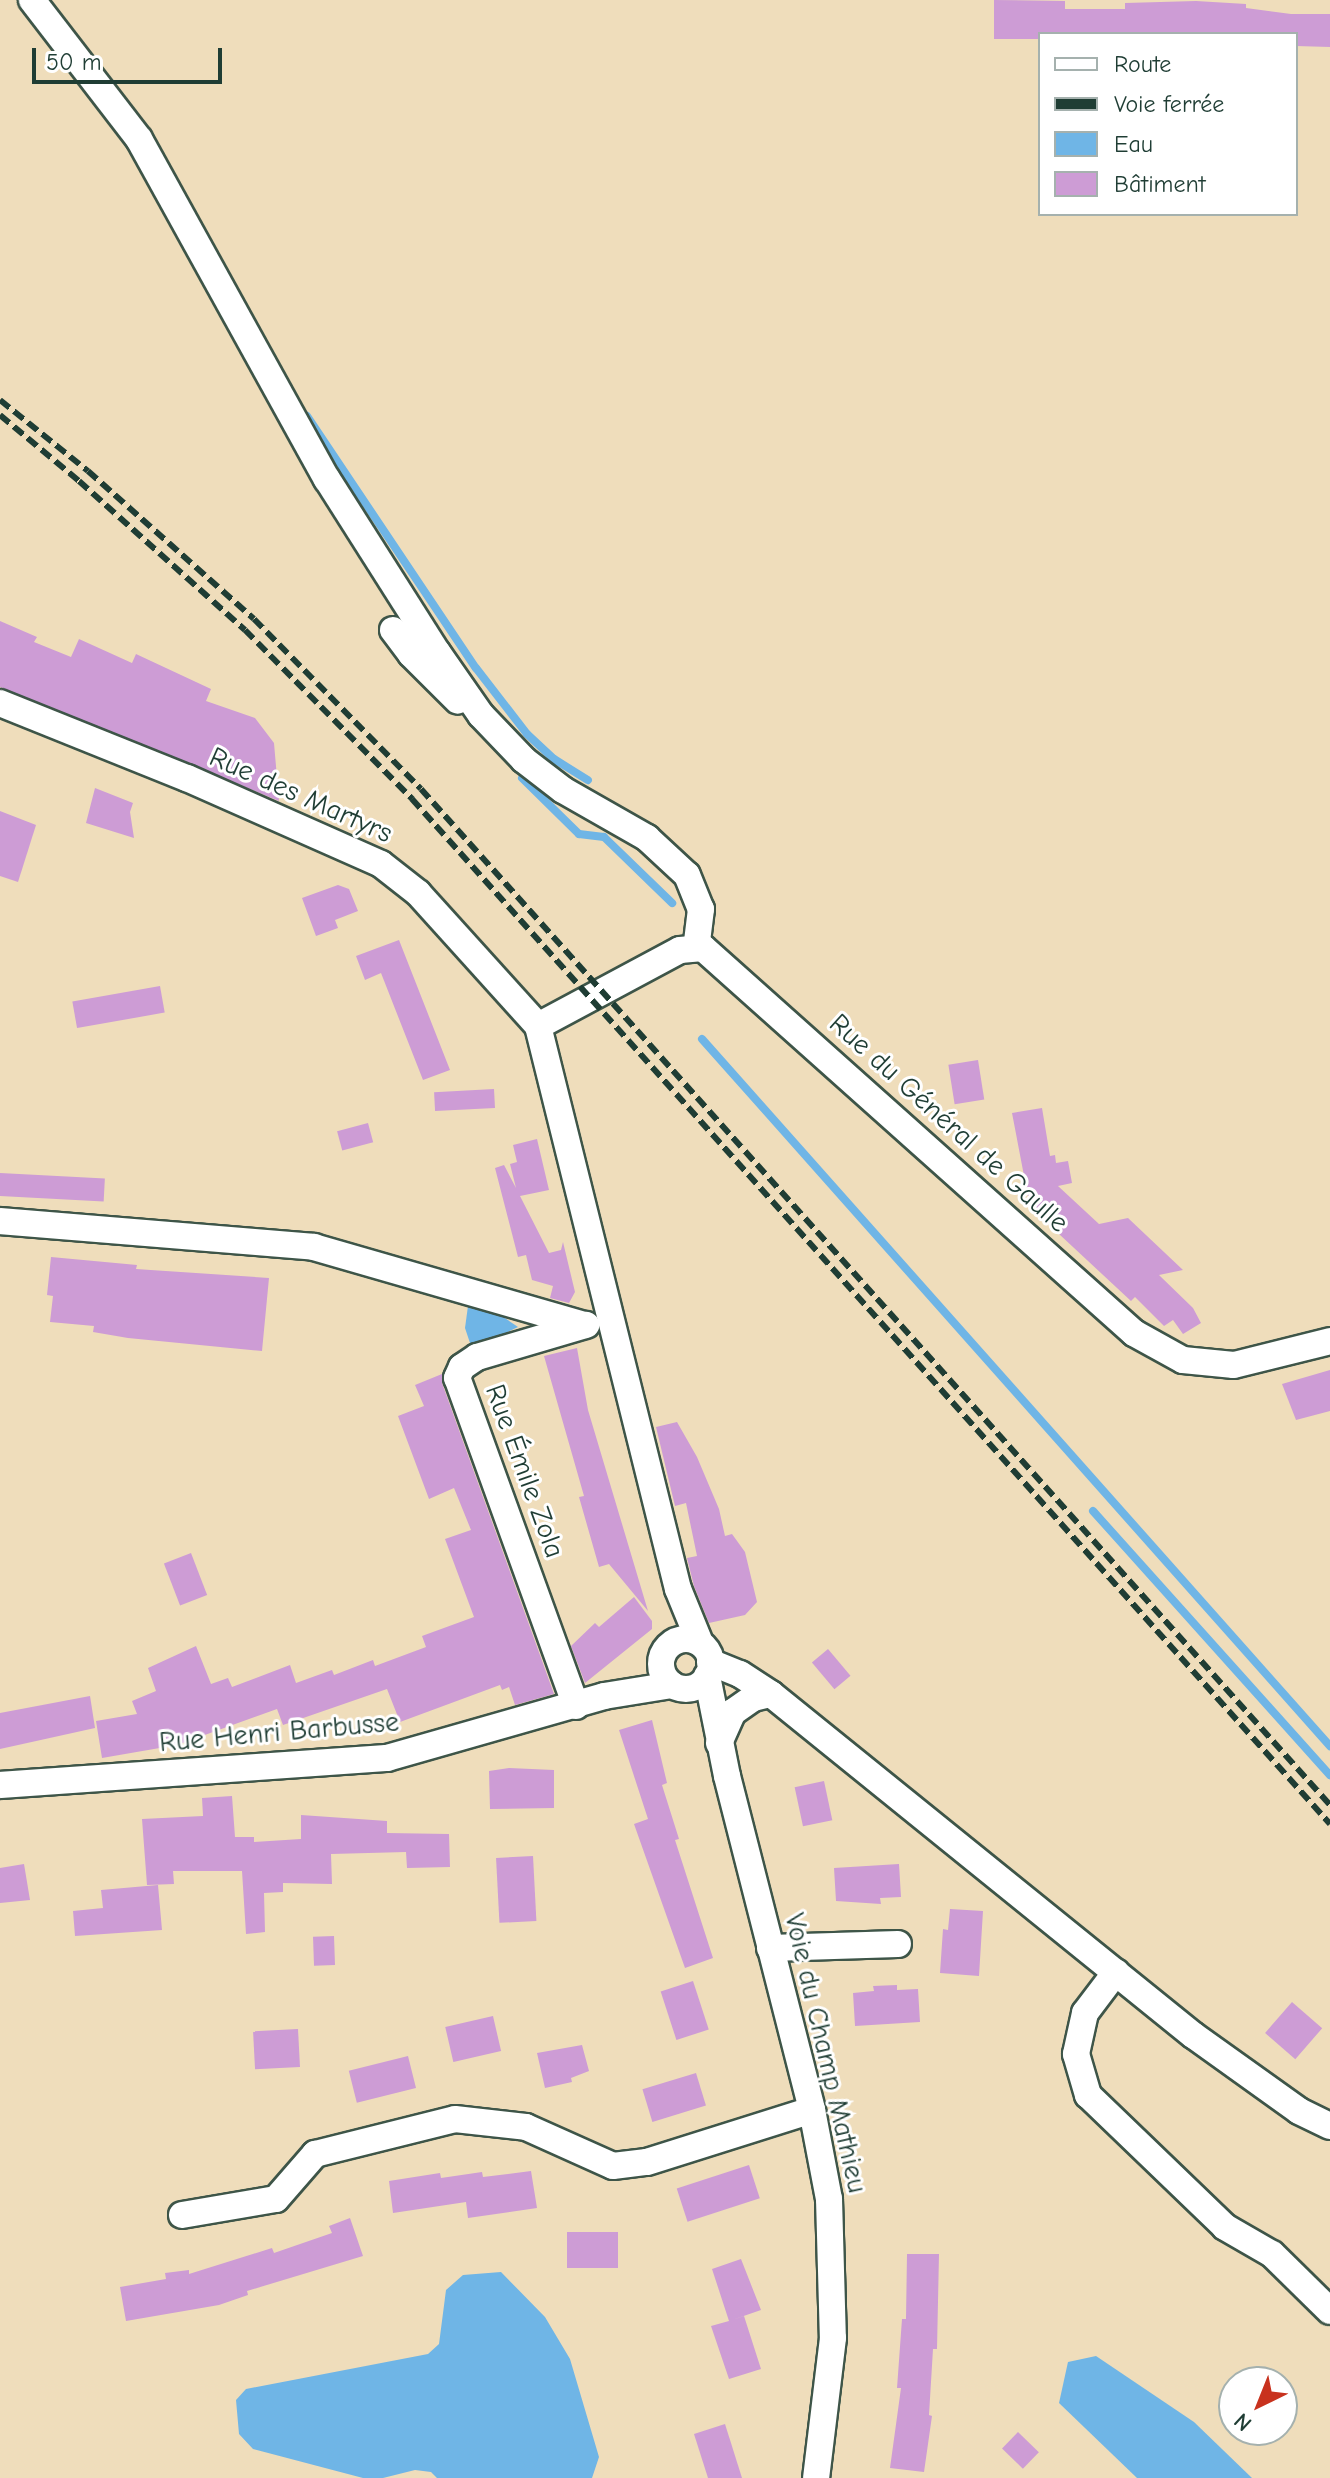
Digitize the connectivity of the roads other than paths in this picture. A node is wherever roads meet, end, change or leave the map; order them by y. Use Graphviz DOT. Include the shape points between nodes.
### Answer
graph roads {
  1 [pos="32,0"];
  2 [pos="393,630"];
  3 [pos="0,703"];
  4 [pos="495,730"];
  5 [pos="696,947"];
  6 [pos="538,1026"];
  7 [pos="0,1221"];
  8 [pos="584,1325"];
  9 [pos="615,1336"];
  10 [pos="1330,1341"];
  11 [pos="678,1589"];
  12 [pos="666,1649"];
  13 [pos="695,1671"];
  14 [pos="771,1694"];
  15 [pos="604,1696"];
  16 [pos="576,1706"];
  17 [pos="719,1743"];
  18 [pos="0,1785"];
  19 [pos="898,1944"];
  20 [pos="770,1948"];
  21 [pos="1116,1972"];
  22 [pos="812,2110"];
  23 [pos="1330,2126"];
  24 [pos="182,2215"];
  25 [pos="1330,2311"];
  26 [pos="816,2478"];
  1 -- 4 [label="street" via="139,139 371,551"];
  2 -- 4 [label="street" via="432,676"];
  3 -- 6 [label="street, Rue des Martyrs" via="381,864 418,893"];
  4 -- 5 [label="street" via="546,778 674,860 699,897"];
  5 -- 6 [label="street" via="680,950"];
  5 -- 10 [label="street, Rue du Général de Gaulle" via="708,951 1134,1333 1183,1360 1234,1365"];
  6 -- 9 [label="street, Rue des Martyrs"];
  7 -- 8 [label="street" via="314,1247"];
  8 -- 9 [label="street"];
  8 -- 16 [label="street, Rue Émile Zola" via="477,1357 457,1378"];
  9 -- 11 [label="street"];
  11 -- 12 [label="street"];
  11 -- 13 [label="street"];
  12 -- 13 [label="street" via="661,1666"];
  12 -- 13 [label="street" via="684,1639"];
  12 -- 15 [label="street, Rue Henri Barbusse"];
  13 -- 14 [label="street" via="740,1674"];
  13 -- 15 [label="street, Rue Henri Barbusse"];
  13 -- 17 [label="street, Voie du Champ Mathieu"];
  14 -- 17 [label="street" via="753,1698 733,1712"];
  14 -- 21 [label="street"];
  15 -- 16 [label="street, Rue Henri Barbusse"];
  16 -- 18 [label="street, Rue Henri Barbusse" via="387,1758"];
  17 -- 20 [label="street, Voie du Champ Mathieu"];
  19 -- 20 [label="street"];
  20 -- 22 [label="street, Voie du Champ Mathieu"];
  21 -- 23 [label="street" via="1193,2035 1299,2111"];
  21 -- 25 [label="street" via="1085,2013 1076,2054 1088,2095 1225,2227 1272,2254"];
  22 -- 24 [label="street" via="647,2162 613,2166 526,2127 455,2119 315,2154 276,2199"];
  22 -- 26 [label="street, Voie du Champ Mathieu" via="829,2199 833,2272 833,2338"];
}
